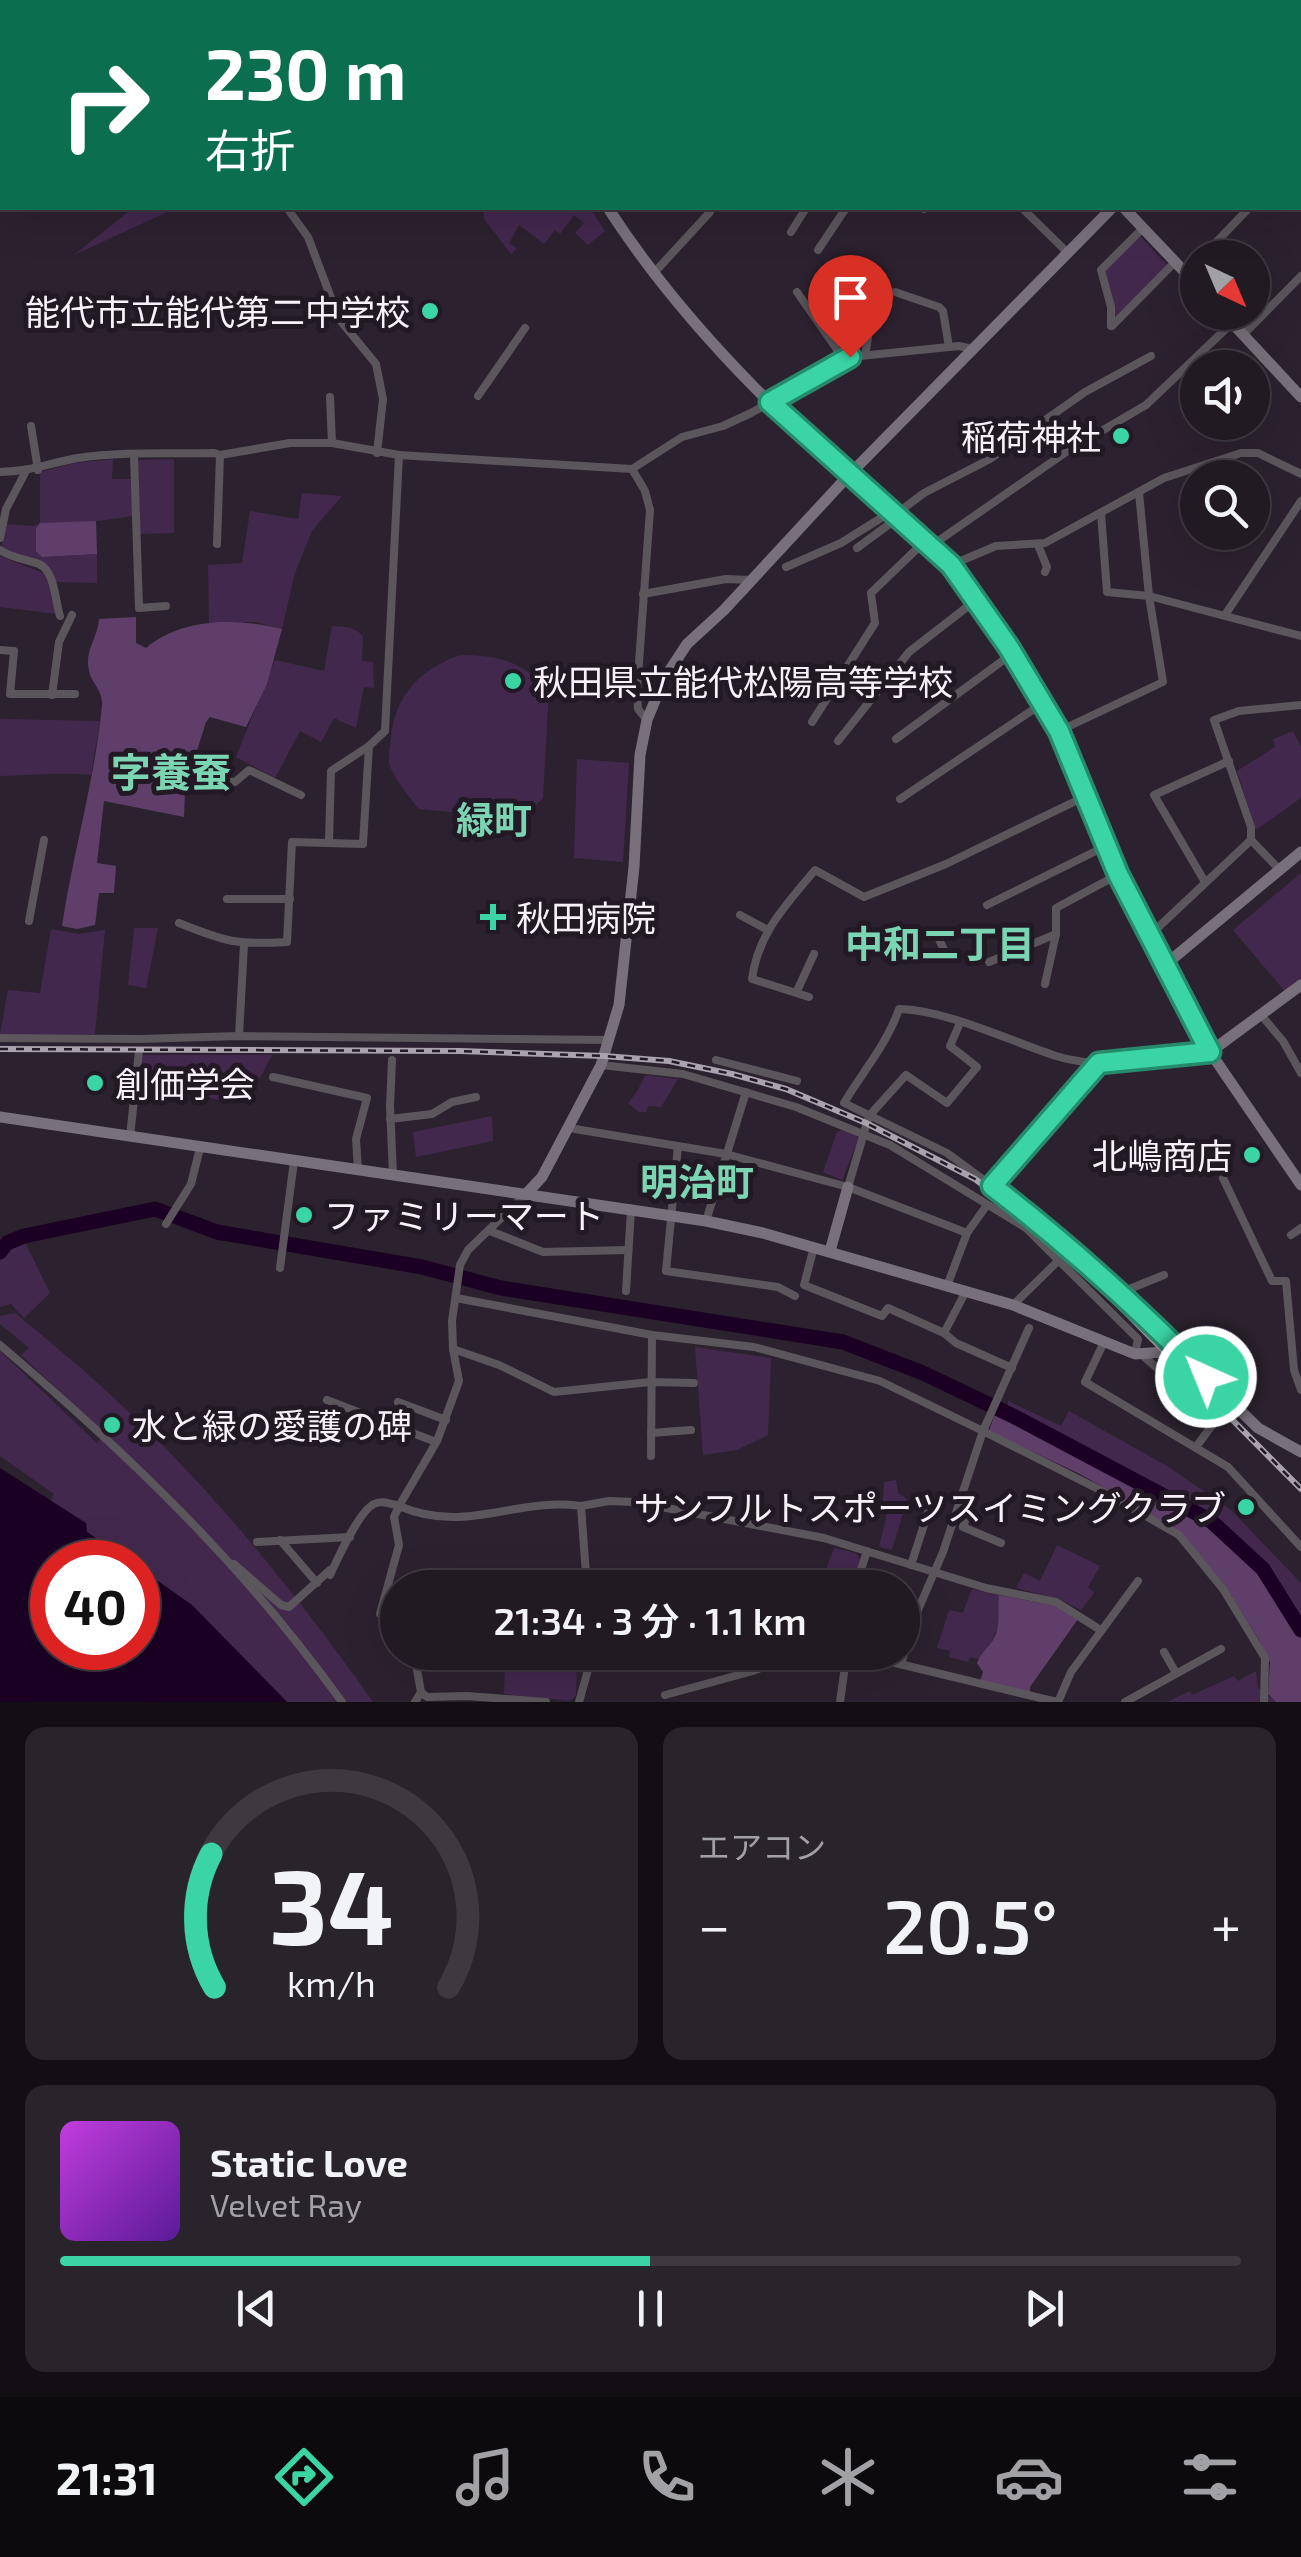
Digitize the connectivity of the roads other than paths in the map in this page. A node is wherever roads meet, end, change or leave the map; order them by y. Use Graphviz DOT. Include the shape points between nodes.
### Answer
graph roads {
  1 [pos="288,210"];
  2 [pos="609,210"];
  3 [pos="710,210"];
  4 [pos="805,210"];
  5 [pos="845,210"];
  6 [pos="1024,210"];
  7 [pos="1110,210"];
  8 [pos="1126,210"];
  9 [pos="1247,210"];
  10 [pos="1143,228"];
  11 [pos="791,232"];
  12 [pos="1218,240"];
  13 [pos="818,250"];
  14 [pos="1068,253"];
  15 [pos="1175,262"];
  16 [pos="1180,267"];
  17 [pos="653,274"];
  18 [pos="1301,276"];
  19 [pos="797,292"];
  20 [pos="895,292"];
  21 [pos="816,319"];
  22 [pos="525,328"];
  23 [pos="1225,330"];
  24 [pos="1238,330"];
  25 [pos="1243,335"];
  26 [pos="949,347"];
  27 [pos="973,349"];
  28 [pos="866,356"];
  29 [pos="1151,356"];
  30 [pos="840,361"];
  31 [pos="478,396"];
  32 [pos="330,397"];
  33 [pos="1301,398"];
  34 [pos="770,402"];
  35 [pos="32,426"];
  36 [pos="332,443"];
  37 [pos="377,453"];
  38 [pos="134,455"];
  39 [pos="220,456"];
  40 [pos="399,456"];
  41 [pos="632,468"];
  42 [pos="38,470"];
  43 [pos="26,471"];
  44 [pos="0,472"];
  45 [pos="1301,474"];
  46 [pos="849,475"];
  47 [pos="1138,493"];
  48 [pos="1301,502"];
  49 [pos="896,514"];
  50 [pos="1101,514"];
  51 [pos="0,538"];
  52 [pos="218,544"];
  53 [pos="928,544"];
  54 [pos="1038,544"];
  55 [pos="857,548"];
  56 [pos="0,550"];
  57 [pos="951,565"];
  58 [pos="786,566"];
  59 [pos="1045,572"];
  60 [pos="751,580"];
  61 [pos="643,594"];
  62 [pos="1149,596"];
  63 [pos="976,600"];
  64 [pos="166,606"];
  65 [pos="72,615"];
  66 [pos="1225,615"];
  67 [pos="60,616"];
  68 [pos="1301,636"];
  69 [pos="0,650"];
  70 [pos="1012,653"];
  71 [pos="75,694"];
  72 [pos="52,695"];
  73 [pos="1042,703"];
  74 [pos="1301,705"];
  75 [pos="646,720"];
  76 [pos="812,722"];
  77 [pos="1059,731"];
  78 [pos="896,739"];
  79 [pos="838,741"];
  80 [pos="369,746"];
  81 [pos="1230,761"];
  82 [pos="216,781"];
  83 [pos="300,796"];
  84 [pos="1086,796"];
  85 [pos="900,799"];
  86 [pos="44,840"];
  87 [pos="1250,840"];
  88 [pos="329,842"];
  89 [pos="1106,846"];
  90 [pos="1301,852"];
  91 [pos="1280,870"];
  92 [pos="1118,874"];
  93 [pos="1204,882"];
  94 [pos="227,899"];
  95 [pos="290,900"];
  96 [pos="987,905"];
  97 [pos="740,915"];
  98 [pos="29,921"];
  99 [pos="179,922"];
  100 [pos="766,929"];
  101 [pos="934,931"];
  102 [pos="1056,934"];
  103 [pos="1150,935"];
  104 [pos="244,945"];
  105 [pos="814,954"];
  106 [pos="946,954"];
  107 [pos="988,962"];
  108 [pos="1165,965"];
  109 [pos="1045,984"];
  110 [pos="1301,985"];
  111 [pos="797,991"];
  112 [pos="809,997"];
  113 [pos="1261,1015"];
  114 [pos="960,1023"];
  115 [pos="238,1036"];
  116 [pos="0,1038"];
  117 [pos="609,1040"];
  118 [pos="139,1051"];
  119 [pos="1210,1052"];
  120 [pos="392,1060"];
  121 [pos="716,1060"];
  122 [pos="1099,1063"];
  123 [pos="601,1065"];
  124 [pos="1301,1073"];
  125 [pos="272,1077"];
  126 [pos="797,1081"];
  127 [pos="746,1092"];
  128 [pos="476,1098"];
  129 [pos="870,1116"];
  130 [pos="0,1117"];
  131 [pos="390,1119"];
  132 [pos="569,1128"];
  133 [pos="863,1132"];
  134 [pos="130,1137"];
  135 [pos="678,1146"];
  136 [pos="200,1148"];
  137 [pos="726,1154"];
  138 [pos="294,1161"];
  139 [pos="358,1170"];
  140 [pos="393,1175"];
  141 [pos="1223,1178"];
  142 [pos="1300,1183"];
  143 [pos="992,1186"];
  144 [pos="848,1188"];
  145 [pos="527,1193"];
  146 [pos="987,1205"];
  147 [pos="631,1210"];
  148 [pos="670,1216"];
  149 [pos="706,1221"];
  150 [pos="166,1224"];
  151 [pos="1301,1228"];
  152 [pos="490,1231"];
  153 [pos="967,1233"];
  154 [pos="1291,1235"];
  155 [pos="814,1247"];
  156 [pos="628,1250"];
  157 [pos="830,1252"];
  158 [pos="1058,1260"];
  159 [pos="280,1268"];
  160 [pos="1164,1275"];
  161 [pos="947,1286"];
  162 [pos="626,1291"];
  163 [pos="966,1291"];
  164 [pos="456,1294"];
  165 [pos="1116,1294"];
  166 [pos="795,1296"];
  167 [pos="1014,1305"];
  168 [pos="1029,1328"];
  169 [pos="944,1333"];
  170 [pos="652,1335"];
  171 [pos="1104,1342"];
  172 [pos="0,1344"];
  173 [pos="453,1350"];
  174 [pos="1180,1350"];
  175 [pos="1138,1354"];
  176 [pos="1012,1368"];
  177 [pos="650,1382"];
  178 [pos="694,1382"];
  179 [pos="1301,1390"];
  180 [pos="327,1400"];
  181 [pos="398,1402"];
  182 [pos="446,1420"];
  183 [pos="984,1428"];
  184 [pos="691,1430"];
  185 [pos="650,1433"];
  186 [pos="436,1442"];
  187 [pos="1196,1448"];
  188 [pos="1301,1452"];
  189 [pos="651,1456"];
  190 [pos="932,1500"];
  191 [pos="399,1506"];
  192 [pos="581,1506"];
  193 [pos="969,1509"];
  194 [pos="350,1538"];
  195 [pos="280,1540"];
  196 [pos="258,1542"];
  197 [pos="1002,1543"];
  198 [pos="1301,1547"];
  199 [pos="867,1552"];
  200 [pos="230,1562"];
  201 [pos="911,1565"];
  202 [pos="392,1570"];
  203 [pos="586,1570"];
  204 [pos="862,1570"];
  205 [pos="934,1572"];
  206 [pos="1138,1581"];
  207 [pos="317,1583"];
  208 [pos="920,1611"];
  209 [pos="1099,1629"];
  210 [pos="1222,1649"];
  211 [pos="1164,1652"];
  212 [pos="920,1669"];
  213 [pos="417,1670"];
  214 [pos="587,1670"];
  215 [pos="756,1670"];
  216 [pos="846,1670"];
  217 [pos="1176,1673"];
  218 [pos="421,1692"];
  219 [pos="665,1695"];
  220 [pos="1022,1698"];
  221 [pos="516,1700"];
  222 [pos="342,1702"];
  223 [pos="415,1702"];
  224 [pos="546,1702"];
  225 [pos="579,1702"];
  226 [pos="840,1702"];
  227 [pos="1058,1702"];
  228 [pos="1125,1702"];
  229 [pos="1264,1702"];
  1 -- 37 [label="street" via="308,238 339,319 376,364 383,400"];
  2 -- 17 [label="street"];
  3 -- 17 [label="street"];
  4 -- 11 [label="street"];
  5 -- 13 [label="street"];
  6 -- 14 [label="street"];
  7 -- 14 [label="street"];
  8 -- 10 [label="street"];
  9 -- 12 [label="street"];
  10 -- 15 [label="street"];
  10 -- 15 [label="street" via="1102,270 1111,326"];
  14 -- 27 [label="street"];
  15 -- 16 [label="street"];
  17 -- 34 [label="street"];
  18 -- 25 [label="street"];
  19 -- 21 [label="street"];
  20 -- 26 [label="street" via="943,311"];
  21 -- 28 [label="street" via="839,304 868,338"];
  21 -- 30 [label="street"];
  22 -- 31 [label="street"];
  23 -- 53 [label="street" via="1146,405"];
  24 -- 25 [label="street"];
  25 -- 33 [label="street"];
  26 -- 27 [label="street"];
  26 -- 28 [label="street"];
  27 -- 46 [label="street"];
  28 -- 30 [label="street"];
  29 -- 49 [label="street"];
  30 -- 34 [label="street"];
  32 -- 36 [label="street"];
  34 -- 41 [label="street" via="682,437"];
  34 -- 46 [label="street"];
  35 -- 42 [label="street"];
  36 -- 37 [label="street"];
  36 -- 39 [label="street"];
  37 -- 40 [label="street"];
  38 -- 39 [label="street"];
  38 -- 42 [label="street" via="75,459"];
  38 -- 64 [label="street" via="139,608"];
  39 -- 52 [label="street"];
  40 -- 41 [label="street"];
  40 -- 80 [label="street" via="385,731"];
  41 -- 61 [label="street" via="650,510"];
  42 -- 43 [label="street"];
  43 -- 44 [label="street"];
  43 -- 51 [label="street"];
  45 -- 47 [label="street" via="1258,453 1241,453"];
  46 -- 49 [label="street"];
  46 -- 60 [label="street"];
  47 -- 50 [label="street"];
  47 -- 62 [label="street"];
  48 -- 66 [label="street"];
  49 -- 53 [label="street"];
  49 -- 55 [label="street"];
  49 -- 58 [label="street"];
  50 -- 54 [label="street"];
  50 -- 62 [label="street" via="1108,592"];
  53 -- 57 [label="street"];
  53 -- 76 [label="street" via="871,593 875,623"];
  54 -- 57 [label="street" via="996,546"];
  54 -- 59 [label="street"];
  56 -- 67 [label="street" via="48,571"];
  57 -- 63 [label="street"];
  60 -- 61 [label="street" via="726,578"];
  60 -- 75 [label="street" via="687,644"];
  61 -- 75 [label="street" via="637,690"];
  62 -- 66 [label="street"];
  62 -- 77 [label="street" via="1163,682"];
  63 -- 70 [label="street"];
  63 -- 79 [label="street" via="910,652"];
  65 -- 72 [label="street" via="59,642"];
  66 -- 68 [label="street"];
  69 -- 72 [label="street" via="14,651 10,694"];
  70 -- 73 [label="street"];
  70 -- 78 [label="street"];
  71 -- 72 [label="street"];
  73 -- 77 [label="street"];
  73 -- 85 [label="street"];
  74 -- 81 [label="street" via="1214,720"];
  75 -- 117 [label="street" via="619,1005"];
  77 -- 84 [label="street"];
  80 -- 88 [label="street" via="331,771"];
  80 -- 88 [label="street" via="363,844"];
  81 -- 87 [label="street"];
  81 -- 93 [label="street" via="1154,795"];
  82 -- 83 [label="street" via="235,782 249,770"];
  84 -- 89 [label="street"];
  84 -- 100 [label="street" via="864,897 815,870"];
  86 -- 98 [label="street"];
  87 -- 91 [label="street"];
  87 -- 93 [label="street"];
  88 -- 95 [label="street" via="292,842"];
  89 -- 92 [label="street"];
  89 -- 96 [label="street"];
  90 -- 91 [label="street"];
  91 -- 108 [label="street"];
  92 -- 102 [label="street" via="1056,908"];
  92 -- 103 [label="street"];
  93 -- 103 [label="street"];
  94 -- 95 [label="street"];
  95 -- 104 [label="street" via="287,942"];
  97 -- 100 [label="street"];
  99 -- 104 [label="street"];
  100 -- 111 [label="street" via="752,979"];
  101 -- 106 [label="street"];
  102 -- 107 [label="street"];
  102 -- 109 [label="street"];
  103 -- 108 [label="street"];
  104 -- 115 [label="street"];
  105 -- 111 [label="street"];
  108 -- 119 [label="street"];
  110 -- 113 [label="street"];
  111 -- 112 [label="street"];
  113 -- 119 [label="street"];
  113 -- 124 [label="street"];
  114 -- 122 [label="street" via="1060,1057"];
  114 -- 129 [label="street" via="900,1009 889,1038 844,1103"];
  114 -- 129 [label="street" via="950,1046 977,1067 947,1103 906,1075"];
  115 -- 116 [label="street"];
  115 -- 117 [label="street"];
  117 -- 123 [label="street"];
  118 -- 134 [label="street"];
  119 -- 122 [label="street"];
  119 -- 142 [label="street"];
  120 -- 131 [label="street"];
  121 -- 126 [label="street"];
  122 -- 143 [label="street"];
  123 -- 127 [label="street" via="683,1074"];
  123 -- 132 [label="street"];
  125 -- 139 [label="street" via="367,1098 356,1139"];
  127 -- 133 [label="street"];
  127 -- 137 [label="street"];
  128 -- 131 [label="street" via="432,1114"];
  129 -- 133 [label="street"];
  129 -- 143 [label="street" via="947,1153"];
  130 -- 134 [label="street"];
  131 -- 140 [label="street"];
  132 -- 135 [label="street"];
  132 -- 145 [label="street"];
  133 -- 144 [label="street"];
  133 -- 146 [label="street"];
  134 -- 136 [label="street"];
  135 -- 137 [label="street"];
  135 -- 148 [label="street"];
  136 -- 138 [label="street"];
  136 -- 150 [label="street" via="191,1184"];
  137 -- 144 [label="street"];
  137 -- 149 [label="street"];
  138 -- 139 [label="street"];
  138 -- 159 [label="street"];
  139 -- 140 [label="street"];
  140 -- 145 [label="street"];
  141 -- 179 [label="street" via="1272,1280 1286,1282"];
  143 -- 165 [label="street" via="1057,1235"];
  144 -- 153 [label="street"];
  144 -- 157 [label="street"];
  145 -- 147 [label="street"];
  145 -- 152 [label="street"];
  146 -- 153 [label="street"];
  146 -- 158 [label="street" via="1026,1228"];
  147 -- 148 [label="street"];
  147 -- 156 [label="street"];
  148 -- 149 [label="street"];
  148 -- 166 [label="street" via="666,1270 778,1287"];
  149 -- 155 [label="street"];
  151 -- 154 [label="street"];
  152 -- 156 [label="street" via="543,1252"];
  152 -- 164 [label="street" via="468,1250"];
  153 -- 161 [label="street"];
  155 -- 157 [label="street"];
  155 -- 169 [label="street" via="804,1285 882,1316 888,1308"];
  156 -- 162 [label="street"];
  157 -- 161 [label="street"];
  158 -- 167 [label="street"];
  158 -- 175 [label="street" via="1138,1339"];
  160 -- 165 [label="street"];
  161 -- 163 [label="street"];
  163 -- 167 [label="street"];
  163 -- 169 [label="street"];
  164 -- 170 [label="street"];
  164 -- 173 [label="street"];
  165 -- 174 [label="street"];
  167 -- 171 [label="street"];
  168 -- 176 [label="street"];
  169 -- 176 [label="street"];
  170 -- 177 [label="street"];
  170 -- 183 [label="street" via="754,1347 831,1366"];
  171 -- 175 [label="street"];
  171 -- 187 [label="street" via="1085,1382"];
  172 -- 200 [label="street" via="168,1495"];
  173 -- 177 [label="street" via="554,1392"];
  173 -- 182 [label="street" via="459,1380"];
  174 -- 175 [label="street"];
  174 -- 188 [label="street" via="1258,1428"];
  175 -- 187 [label="street" via="1216,1420"];
  176 -- 183 [label="street"];
  177 -- 178 [label="street"];
  177 -- 185 [label="street"];
  180 -- 186 [label="street"];
  181 -- 182 [label="street"];
  182 -- 186 [label="street"];
  183 -- 205 [label="street"];
  183 -- 229 [label="street" via="1180,1535 1266,1658"];
  184 -- 185 [label="street"];
  185 -- 189 [label="street"];
  186 -- 191 [label="street"];
  187 -- 198 [label="street" via="1228,1467"];
  190 -- 201 [label="street"];
  191 -- 192 [label="street" via="452,1520"];
  191 -- 194 [label="street" via="372,1504"];
  191 -- 202 [label="street"];
  192 -- 199 [label="street" via="609,1501 665,1507"];
  192 -- 203 [label="street"];
  193 -- 197 [label="street" via="963,1527"];
  194 -- 195 [label="street"];
  194 -- 207 [label="street"];
  195 -- 196 [label="street"];
  195 -- 207 [label="street"];
  199 -- 201 [label="street"];
  199 -- 204 [label="street"];
  200 -- 207 [label="street" via="281,1605 289,1606"];
  200 -- 222 [label="street"];
  201 -- 205 [label="street"];
  205 -- 208 [label="street"];
  205 -- 209 [label="street" via="1056,1602"];
  206 -- 209 [label="street"];
  209 -- 227 [label="street"];
  210 -- 217 [label="street"];
  211 -- 217 [label="street"];
  212 -- 220 [label="street"];
  213 -- 218 [label="street"];
  214 -- 225 [label="street"];
  215 -- 219 [label="street"];
  216 -- 226 [label="street"];
  217 -- 228 [label="street"];
  218 -- 221 [label="street" via="427,1698"];
  218 -- 223 [label="street"];
  220 -- 227 [label="street"];
  221 -- 224 [label="street"];
}
